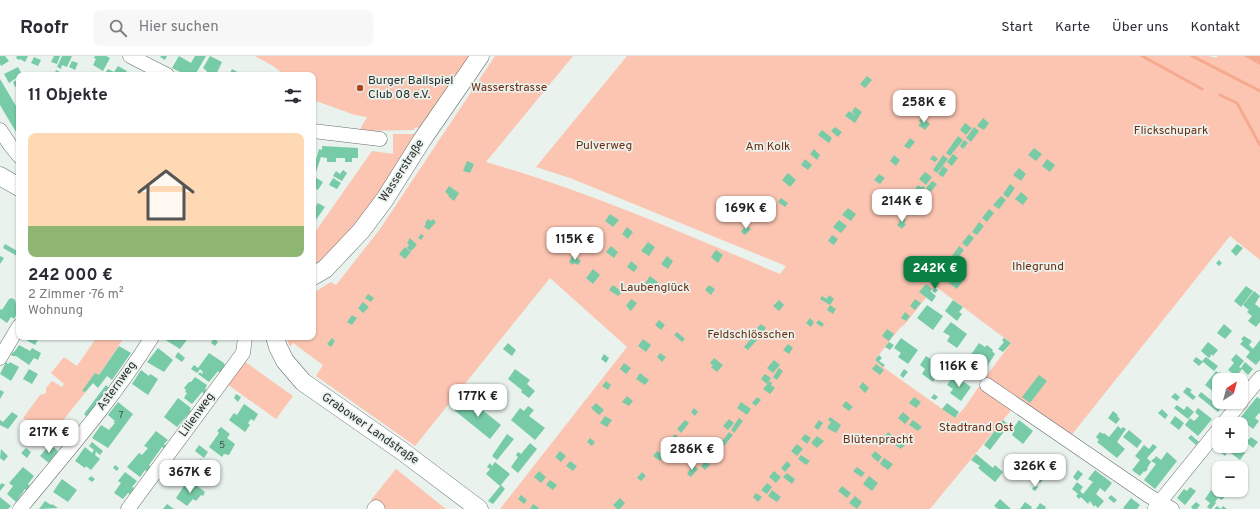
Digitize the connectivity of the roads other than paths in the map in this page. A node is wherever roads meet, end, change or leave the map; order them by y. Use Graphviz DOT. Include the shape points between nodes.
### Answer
graph roads {
  1 [pos="130,56"];
  2 [pos="480,56"];
  3 [pos="161,72"];
  4 [pos="0,130"];
  5 [pos="316,131"];
  6 [pos="380,139"];
  7 [pos="16,152"];
  8 [pos="0,176"];
  9 [pos="16,185"];
  10 [pos="316,274"];
  11 [pos="16,331"];
  12 [pos="150,340"];
  13 [pos="245,340"];
  14 [pos="276,340"];
  15 [pos="0,358"];
  16 [pos="1260,378"];
  17 [pos="987,384"];
  18 [pos="1248,393"];
  19 [pos="1235,409"];
  20 [pos="1229,417"];
  21 [pos="1212,438"];
  22 [pos="1157,505"];
  23 [pos="20,509"];
  24 [pos="128,509"];
  25 [pos="479,509"];
  26 [pos="1172,509"];
  1 -- 3 [label="street"];
  2 -- 10 [label="main road, Wasserstraße" via="362,231 325,269"];
  4 -- 7 [label="street"];
  5 -- 6 [label="street"];
  8 -- 9 [label="main road"];
  11 -- 15 [label="street"];
  12 -- 23 [label="street, Asternweg" via="92,420"];
  13 -- 24 [label="street, Lilienweg" via="243,353"];
  14 -- 25 [label="main road, Grabower Landstraße" via="289,368 303,382"];
  16 -- 18 [label="street"];
  17 -- 22 [label="street" via="1149,496"];
  19 -- 20 [label="street"];
  21 -- 22 [label="street"];
  22 -- 26 [label="street"];
}
